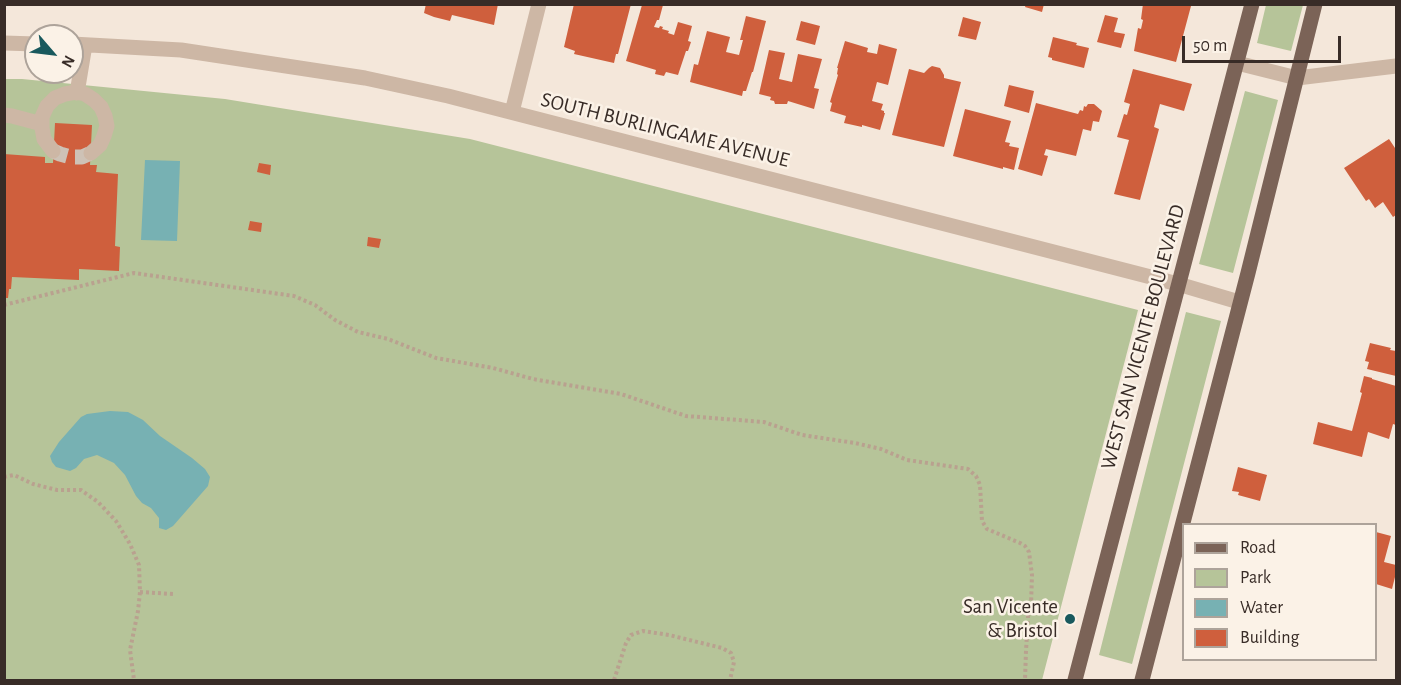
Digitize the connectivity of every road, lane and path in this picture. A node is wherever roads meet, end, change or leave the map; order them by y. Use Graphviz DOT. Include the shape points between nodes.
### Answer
graph roads {
  1 [pos="539,4"];
  2 [pos="1251,4"];
  3 [pos="1315,4"];
  4 [pos="4,43"];
  5 [pos="24,44"];
  6 [pos="84,44"];
  7 [pos="1237,63"];
  8 [pos="1396,66"];
  9 [pos="1297,78"];
  10 [pos="77,84"];
  11 [pos="77,93"];
  12 [pos="512,112"];
  13 [pos="4,115"];
  14 [pos="42,124"];
  15 [pos="54,151"];
  16 [pos="91,153"];
  17 [pos="1178,284"];
  18 [pos="1239,302"];
  19 [pos="4,305"];
  20 [pos="4,477"];
  21 [pos="1182,523"];
  22 [pos="1182,525"];
  23 [pos="140,592"];
  24 [pos="174,594"];
  25 [pos="134,681"];
  26 [pos="614,681"];
  27 [pos="729,681"];
  28 [pos="1025,681"];
  29 [pos="1076,681"];
  30 [pos="1142,681"];
  1 -- 12 [label="street"];
  2 -- 7 [label="main road, WEST SAN VICENTE BOULEVARD"];
  3 -- 9 [label="main road"];
  4 -- 5 [label="street"];
  6 -- 12 [label="street, SOUTH BURLINGAME AVENUE" via="181,50 365,78"];
  7 -- 9 [label="street"];
  7 -- 17 [label="main road, WEST SAN VICENTE BOULEVARD"];
  8 -- 9 [label="street"];
  9 -- 18 [label="main road"];
  10 -- 11 [label="street"];
  11 -- 14 [label="street" via="55,98 47,106"];
  11 -- 16 [label="street" via="94,99 105,116 104,136"];
  12 -- 17 [label="street, SOUTH BURLINGAME AVENUE"];
  13 -- 14 [label="street"];
  14 -- 15 [label="street" via="44,139"];
  17 -- 18 [label="street, SOUTH BURLINGAME AVENUE"];
  17 -- 29 [label="main road, WEST SAN VICENTE BOULEVARD"];
  18 -- 21 [label="main road"];
  19 -- 28 [label="path" via="134,273 294,296 358,332 436,358 621,394 686,416 764,422 802,435 881,449 907,460 968,470 980,485 982,521 987,529 1020,543 1029,552 1031,605"];
  20 -- 23 [label="path" via="14,475 57,490 81,490 98,502 130,544 139,565"];
  22 -- 30 [label="main road"];
  23 -- 24 [label="path"];
  23 -- 25 [label="path" via="130,650"];
  26 -- 27 [label="path" via="626,643 631,635 644,631 722,648 734,662"];
}
